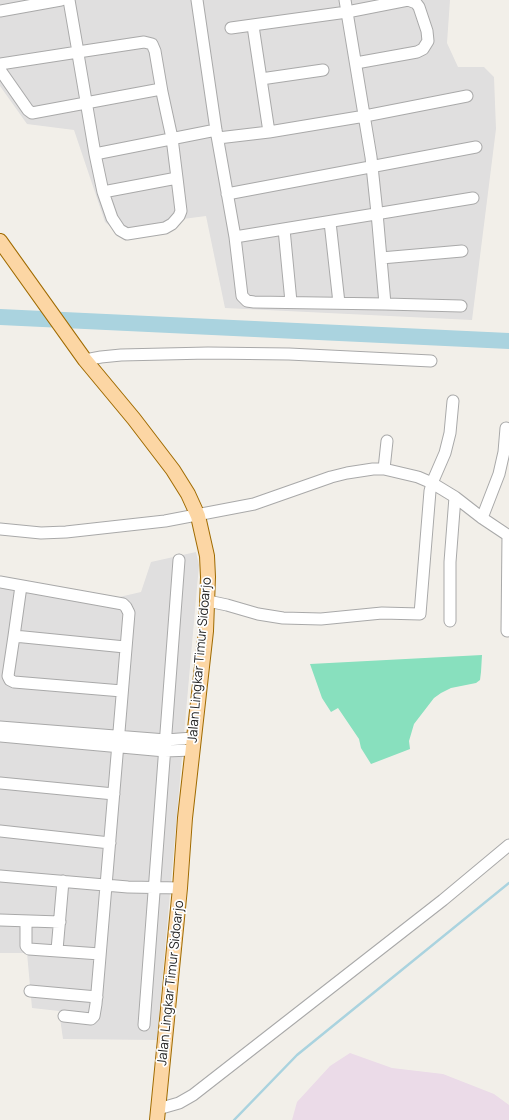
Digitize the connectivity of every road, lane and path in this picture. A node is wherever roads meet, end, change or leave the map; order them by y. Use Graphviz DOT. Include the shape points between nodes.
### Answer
graph roads {
  1 [pos="61,0"];
  2 [pos="69,0"];
  3 [pos="197,0"];
  4 [pos="345,0"];
  5 [pos="0,11"];
  6 [pos="347,12"];
  7 [pos="254,26"];
  8 [pos="231,28"];
  9 [pos="78,52"];
  10 [pos="356,63"];
  11 [pos="0,64"];
  12 [pos="0,70"];
  13 [pos="323,70"];
  14 [pos="261,79"];
  15 [pos="161,88"];
  16 [pos="467,96"];
  17 [pos="87,103"];
  18 [pos="364,116"];
  19 [pos="269,132"];
  20 [pos="217,134"];
  21 [pos="172,138"];
  22 [pos="476,147"];
  23 [pos="95,154"];
  24 [pos="372,166"];
  25 [pos="177,178"];
  26 [pos="103,192"];
  27 [pos="228,194"];
  28 [pos="473,198"];
  29 [pos="378,213"];
  30 [pos="330,222"];
  31 [pos="284,229"];
  32 [pos="235,237"];
  33 [pos="0,241"];
  34 [pos="462,251"];
  35 [pos="381,258"];
  36 [pos="291,302"];
  37 [pos="339,303"];
  38 [pos="385,304"];
  39 [pos="461,306"];
  40 [pos="83,356"];
  41 [pos="431,361"];
  42 [pos="453,402"];
  43 [pos="506,428"];
  44 [pos="387,441"];
  45 [pos="384,469"];
  46 [pos="432,483"];
  47 [pos="455,497"];
  48 [pos="198,516"];
  49 [pos="482,518"];
  50 [pos="0,529"];
  51 [pos="508,535"];
  52 [pos="179,560"];
  53 [pos="0,582"];
  54 [pos="20,586"];
  55 [pos="208,601"];
  56 [pos="450,621"];
  57 [pos="507,631"];
  58 [pos="14,636"];
  59 [pos="125,648"];
  60 [pos="122,691"];
  61 [pos="0,727"];
  62 [pos="36,735"];
  63 [pos="0,736"];
  64 [pos="117,741"];
  65 [pos="193,744"];
  66 [pos="165,745"];
  67 [pos="0,783"];
  68 [pos="114,794"];
  69 [pos="0,831"];
  70 [pos="110,843"];
  71 [pos="509,845"];
  72 [pos="0,876"];
  73 [pos="64,881"];
  74 [pos="106,885"];
  75 [pos="154,888"];
  76 [pos="180,888"];
  77 [pos="0,920"];
  78 [pos="26,922"];
  79 [pos="60,922"];
  80 [pos="57,950"];
  81 [pos="100,954"];
  82 [pos="30,991"];
  83 [pos="97,997"];
  84 [pos="64,1016"];
  85 [pos="144,1025"];
  86 [pos="158,1114"];
  1 -- 5 [label="street"];
  2 -- 9 [label="street"];
  3 -- 20 [label="street"];
  4 -- 6 [label="street"];
  6 -- 7 [label="street"];
  6 -- 10 [label="street"];
  6 -- 10 [label="street" via="411,0 419,7 427,31 428,41 423,49 417,52"];
  7 -- 8 [label="street"];
  7 -- 14 [label="street"];
  9 -- 11 [label="street"];
  9 -- 15 [label="street" via="149,42 155,51"];
  9 -- 17 [label="street"];
  10 -- 18 [label="street"];
  12 -- 17 [label="street" via="32,113"];
  13 -- 14 [label="street"];
  14 -- 19 [label="street"];
  15 -- 17 [label="street"];
  15 -- 21 [label="street"];
  16 -- 18 [label="street"];
  17 -- 23 [label="street"];
  18 -- 19 [label="street"];
  18 -- 24 [label="street"];
  19 -- 20 [label="street"];
  20 -- 21 [label="street"];
  20 -- 27 [label="street"];
  21 -- 23 [label="street"];
  21 -- 25 [label="street"];
  22 -- 24 [label="street"];
  23 -- 26 [label="street"];
  24 -- 27 [label="street"];
  24 -- 29 [label="street"];
  25 -- 26 [label="street"];
  25 -- 26 [label="street" via="181,210 172,224 164,228 131,234 122,233 109,210"];
  27 -- 32 [label="street"];
  28 -- 29 [label="street"];
  29 -- 30 [label="street"];
  29 -- 35 [label="street"];
  30 -- 31 [label="street"];
  30 -- 37 [label="street"];
  31 -- 32 [label="street"];
  31 -- 36 [label="street"];
  32 -- 36 [label="street" via="242,296 247,302"];
  33 -- 40 [label="main road, Jalan Lingkar Timur Sidoarjo"];
  34 -- 35 [label="street"];
  35 -- 38 [label="street"];
  36 -- 37 [label="street"];
  37 -- 38 [label="street"];
  38 -- 39 [label="street"];
  40 -- 41 [label="street" via="289,354"];
  40 -- 48 [label="main road, Jalan Lingkar Timur Sidoarjo" via="173,470"];
  42 -- 46 [label="street" via="445,454"];
  43 -- 49 [label="street" via="499,474"];
  44 -- 45 [label="street"];
  45 -- 46 [label="street"];
  45 -- 48 [label="street" via="336,475 254,504"];
  46 -- 47 [label="street"];
  46 -- 55 [label="street" via="420,614 382,613 296,619 258,614"];
  47 -- 49 [label="street"];
  47 -- 56 [label="street" via="450,562"];
  48 -- 50 [label="street" via="66,532"];
  48 -- 55 [label="main road, Jalan Lingkar Timur Sidoarjo" via="207,556"];
  49 -- 51 [label="street"];
  51 -- 57 [label="street"];
  52 -- 66 [label="street"];
  53 -- 54 [label="street"];
  54 -- 58 [label="street"];
  54 -- 59 [label="street" via="124,604 129,613"];
  55 -- 65 [label="main road, Jalan Lingkar Timur Sidoarjo"];
  58 -- 59 [label="street"];
  58 -- 60 [label="street" via="8,676 12,681"];
  59 -- 60 [label="street"];
  60 -- 64 [label="street"];
  61 -- 62 [label="street"];
  62 -- 63 [label="street"];
  62 -- 64 [label="street"];
  64 -- 66 [label="street"];
  64 -- 68 [label="street"];
  65 -- 66 [label="street"];
  65 -- 76 [label="main road, Jalan Lingkar Timur Sidoarjo"];
  66 -- 75 [label="street"];
  67 -- 68 [label="street"];
  68 -- 70 [label="street"];
  69 -- 70 [label="street"];
  70 -- 74 [label="street"];
  71 -- 86 [label="street" via="192,1095"];
  72 -- 73 [label="street"];
  73 -- 74 [label="street"];
  73 -- 79 [label="street"];
  74 -- 75 [label="street"];
  74 -- 81 [label="street"];
  75 -- 76 [label="street"];
  75 -- 85 [label="street"];
  76 -- 86 [label="main road, Jalan Lingkar Timur Sidoarjo"];
  77 -- 78 [label="street"];
  78 -- 79 [label="street"];
  78 -- 80 [label="street" via="28,948"];
  79 -- 80 [label="street"];
  80 -- 81 [label="street"];
  81 -- 83 [label="street"];
  82 -- 83 [label="street"];
  83 -- 84 [label="street" via="92,1019"];
}
